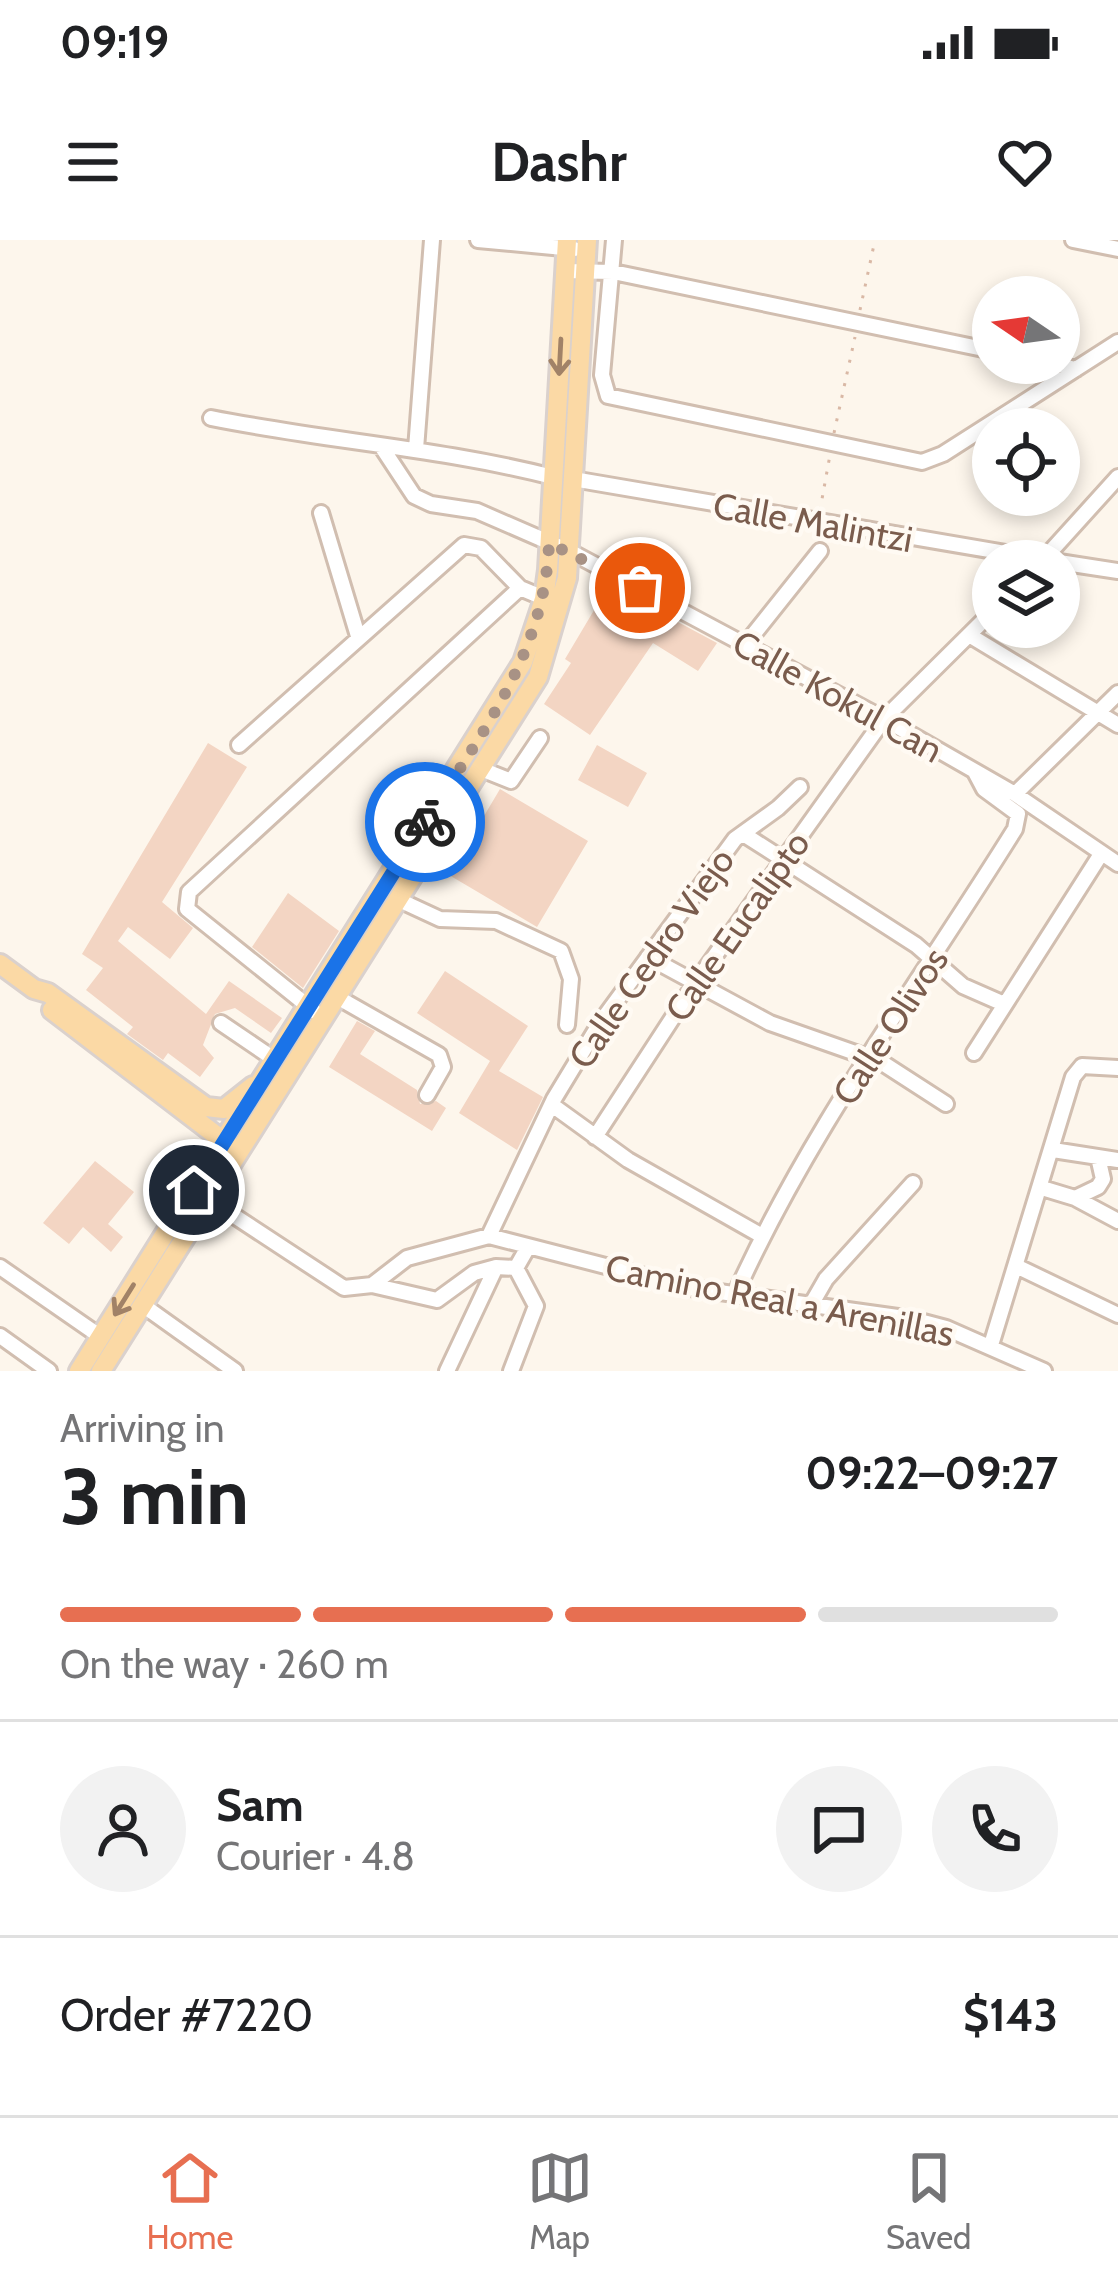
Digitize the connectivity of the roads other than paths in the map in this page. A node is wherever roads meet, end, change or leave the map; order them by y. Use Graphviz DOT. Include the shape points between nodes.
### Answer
graph roads {
  1 [pos="432,240"];
  2 [pos="478,240"];
  3 [pos="614,240"];
  4 [pos="1073,240"];
  5 [pos="1094,242"];
  6 [pos="577,244"];
  7 [pos="1118,249"];
  8 [pos="565,271"];
  9 [pos="586,272"];
  10 [pos="613,272"];
  11 [pos="1118,342"];
  12 [pos="972,346"];
  13 [pos="1080,366"];
  14 [pos="1052,384"];
  15 [pos="211,418"];
  16 [pos="381,446"];
  17 [pos="416,449"];
  18 [pos="1118,477"];
  19 [pos="563,478"];
  20 [pos="321,513"];
  21 [pos="1060,540"];
  22 [pos="549,543"];
  23 [pos="972,549"];
  24 [pos="569,550"];
  25 [pos="820,551"];
  26 [pos="1080,565"];
  27 [pos="1118,571"];
  28 [pos="520,588"];
  29 [pos="554,602"];
  30 [pos="972,632"];
  31 [pos="969,635"];
  32 [pos="358,636"];
  33 [pos="745,644"];
  34 [pos="1118,693"];
  35 [pos="1098,713"];
  36 [pos="884,718"];
  37 [pos="1118,724"];
  38 [pos="539,738"];
  39 [pos="239,745"];
  40 [pos="482,769"];
  41 [pos="975,772"];
  42 [pos="800,787"];
  43 [pos="1015,794"];
  44 [pos="745,835"];
  45 [pos="1102,854"];
  46 [pos="782,860"];
  47 [pos="1118,863"];
  48 [pos="399,900"];
  49 [pos="648,956"];
  50 [pos="933,960"];
  51 [pos="0,964"];
  52 [pos="694,985"];
  53 [pos="337,997"];
  54 [pos="1004,1004"];
  55 [pos="316,1012"];
  56 [pos="221,1022"];
  57 [pos="567,1025"];
  58 [pos="974,1053"];
  59 [pos="867,1058"];
  60 [pos="274,1059"];
  61 [pos="1118,1068"];
  62 [pos="262,1079"];
  63 [pos="427,1095"];
  64 [pos="946,1104"];
  65 [pos="552,1105"];
  66 [pos="208,1118"];
  67 [pos="595,1137"];
  68 [pos="232,1147"];
  69 [pos="1053,1150"];
  70 [pos="1098,1157"];
  71 [pos="1118,1160"];
  72 [pos="913,1183"];
  73 [pos="1042,1188"];
  74 [pos="202,1195"];
  75 [pos="1075,1198"];
  76 [pos="1118,1221"];
  77 [pos="489,1235"];
  78 [pos="761,1236"];
  79 [pos="528,1247"];
  80 [pos="1016,1266"];
  81 [pos="0,1267"];
  82 [pos="496,1267"];
  83 [pos="516,1268"];
  84 [pos="372,1285"];
  85 [pos="735,1295"];
  86 [pos="811,1305"];
  87 [pos="144,1306"];
  88 [pos="1118,1316"];
  89 [pos="0,1336"];
  90 [pos="101,1337"];
  91 [pos="991,1346"];
  92 [pos="1021,1366"];
  93 [pos="50,1371"];
  94 [pos="80,1371"];
  95 [pos="101,1371"];
  96 [pos="235,1371"];
  97 [pos="447,1371"];
  98 [pos="511,1371"];
  99 [pos="1045,1371"];
  1 -- 17 [label="street"];
  2 -- 6 [label="street"];
  3 -- 10 [label="street"];
  4 -- 5 [label="street"];
  5 -- 7 [label="street"];
  6 -- 8 [label="main road"];
  6 -- 9 [label="main road"];
  8 -- 9 [label="street"];
  8 -- 19 [label="main road, one-way"];
  9 -- 10 [label="street"];
  9 -- 19 [label="main road"];
  10 -- 12 [label="street"];
  10 -- 14 [label="street" via="602,375 608,396 922,463"];
  11 -- 13 [label="street"];
  15 -- 16 [label="street, Calle Malintzi"];
  16 -- 17 [label="street, Calle Malintzi"];
  16 -- 22 [label="street, Calle Kokul Can" via="415,496 477,511"];
  17 -- 19 [label="street, Calle Malintzi"];
  18 -- 21 [label="street"];
  19 -- 22 [label="main road"];
  19 -- 23 [label="street, Calle Malintzi"];
  19 -- 24 [label="main road"];
  20 -- 32 [label="street"];
  22 -- 24 [label="street, Calle Kokul Can"];
  22 -- 29 [label="main road"];
  24 -- 29 [label="main road"];
  24 -- 33 [label="street, Calle Kokul Can"];
  25 -- 33 [label="street"];
  26 -- 27 [label="street, Calle Malintzi"];
  28 -- 29 [label="street"];
  28 -- 32 [label="street" via="481,548 464,545"];
  28 -- 55 [label="street" via="185,901"];
  29 -- 40 [label="main road" via="538,677"];
  29 -- 55 [label="main road"];
  30 -- 31 [label="street, Calle Eucalipto"];
  31 -- 35 [label="street"];
  31 -- 36 [label="street, Calle Eucalipto"];
  32 -- 39 [label="street"];
  33 -- 36 [label="street, Calle Kokul Can"];
  34 -- 35 [label="street"];
  35 -- 37 [label="street"];
  35 -- 43 [label="street"];
  36 -- 41 [label="street, Calle Kokul Can"];
  36 -- 46 [label="street, Calle Eucalipto"];
  38 -- 40 [label="street" via="511,781"];
  40 -- 48 [label="main road"];
  41 -- 43 [label="street, Calle Kokul Can"];
  41 -- 50 [label="street, Calle Olivos" via="1018,819"];
  42 -- 44 [label="street"];
  43 -- 45 [label="street, Calle Kokul Can"];
  44 -- 46 [label="street, Calle Cedro Viejo"];
  44 -- 49 [label="street, Calle Cedro Viejo"];
  45 -- 47 [label="street, Calle Kokul Can"];
  45 -- 54 [label="street"];
  46 -- 50 [label="street, Calle Cedro Viejo"];
  46 -- 52 [label="street, Calle Eucalipto"];
  48 -- 53 [label="main road"];
  48 -- 57 [label="street" via="440,920 496,921 561,951 572,980"];
  49 -- 52 [label="street"];
  49 -- 65 [label="street, Calle Cedro Viejo"];
  50 -- 54 [label="street, Calle Cedro Viejo" via="963,986"];
  50 -- 59 [label="street, Calle Olivos"];
  51 -- 66 [label="main road" via="41,1002"];
  52 -- 59 [label="street"];
  52 -- 67 [label="street, Calle Eucalipto"];
  53 -- 55 [label="main road"];
  53 -- 63 [label="street" via="439,1055 443,1067"];
  54 -- 58 [label="street"];
  55 -- 60 [label="main road"];
  55 -- 68 [label="main road"];
  56 -- 60 [label="street"];
  59 -- 64 [label="street"];
  59 -- 78 [label="street, Calle Olivos"];
  60 -- 62 [label="main road"];
  61 -- 69 [label="street" via="1082,1066"];
  62 -- 66 [label="main road"];
  62 -- 68 [label="main road"];
  65 -- 67 [label="street"];
  65 -- 77 [label="street, Calle Cedro Viejo"];
  66 -- 68 [label="main road"];
  67 -- 78 [label="street"];
  68 -- 74 [label="main road"];
  69 -- 70 [label="street"];
  69 -- 73 [label="street"];
  70 -- 71 [label="street"];
  70 -- 75 [label="street" via="1099,1187"];
  72 -- 86 [label="street"];
  73 -- 75 [label="street"];
  73 -- 80 [label="street"];
  74 -- 84 [label="street" via="336,1285"];
  74 -- 87 [label="main road"];
  74 -- 90 [label="main road, one-way"];
  75 -- 76 [label="street"];
  77 -- 79 [label="street, Camino Real a Arenillas"];
  77 -- 84 [label="street" via="407,1258"];
  78 -- 85 [label="street, Calle Olivos"];
  79 -- 83 [label="street"];
  79 -- 85 [label="street, Camino Real a Arenillas"];
  80 -- 88 [label="street"];
  80 -- 91 [label="street"];
  81 -- 90 [label="street"];
  82 -- 83 [label="street"];
  82 -- 84 [label="street" via="436,1300"];
  82 -- 97 [label="street"];
  83 -- 98 [label="street" via="536,1306"];
  85 -- 86 [label="street, Camino Real a Arenillas"];
  86 -- 91 [label="street, Camino Real a Arenillas" via="912,1319"];
  87 -- 95 [label="main road"];
  87 -- 96 [label="street"];
  89 -- 93 [label="street"];
  90 -- 94 [label="main road"];
  91 -- 92 [label="street, Camino Real a Arenillas"];
  92 -- 99 [label="street, Camino Real a Arenillas"];
}
